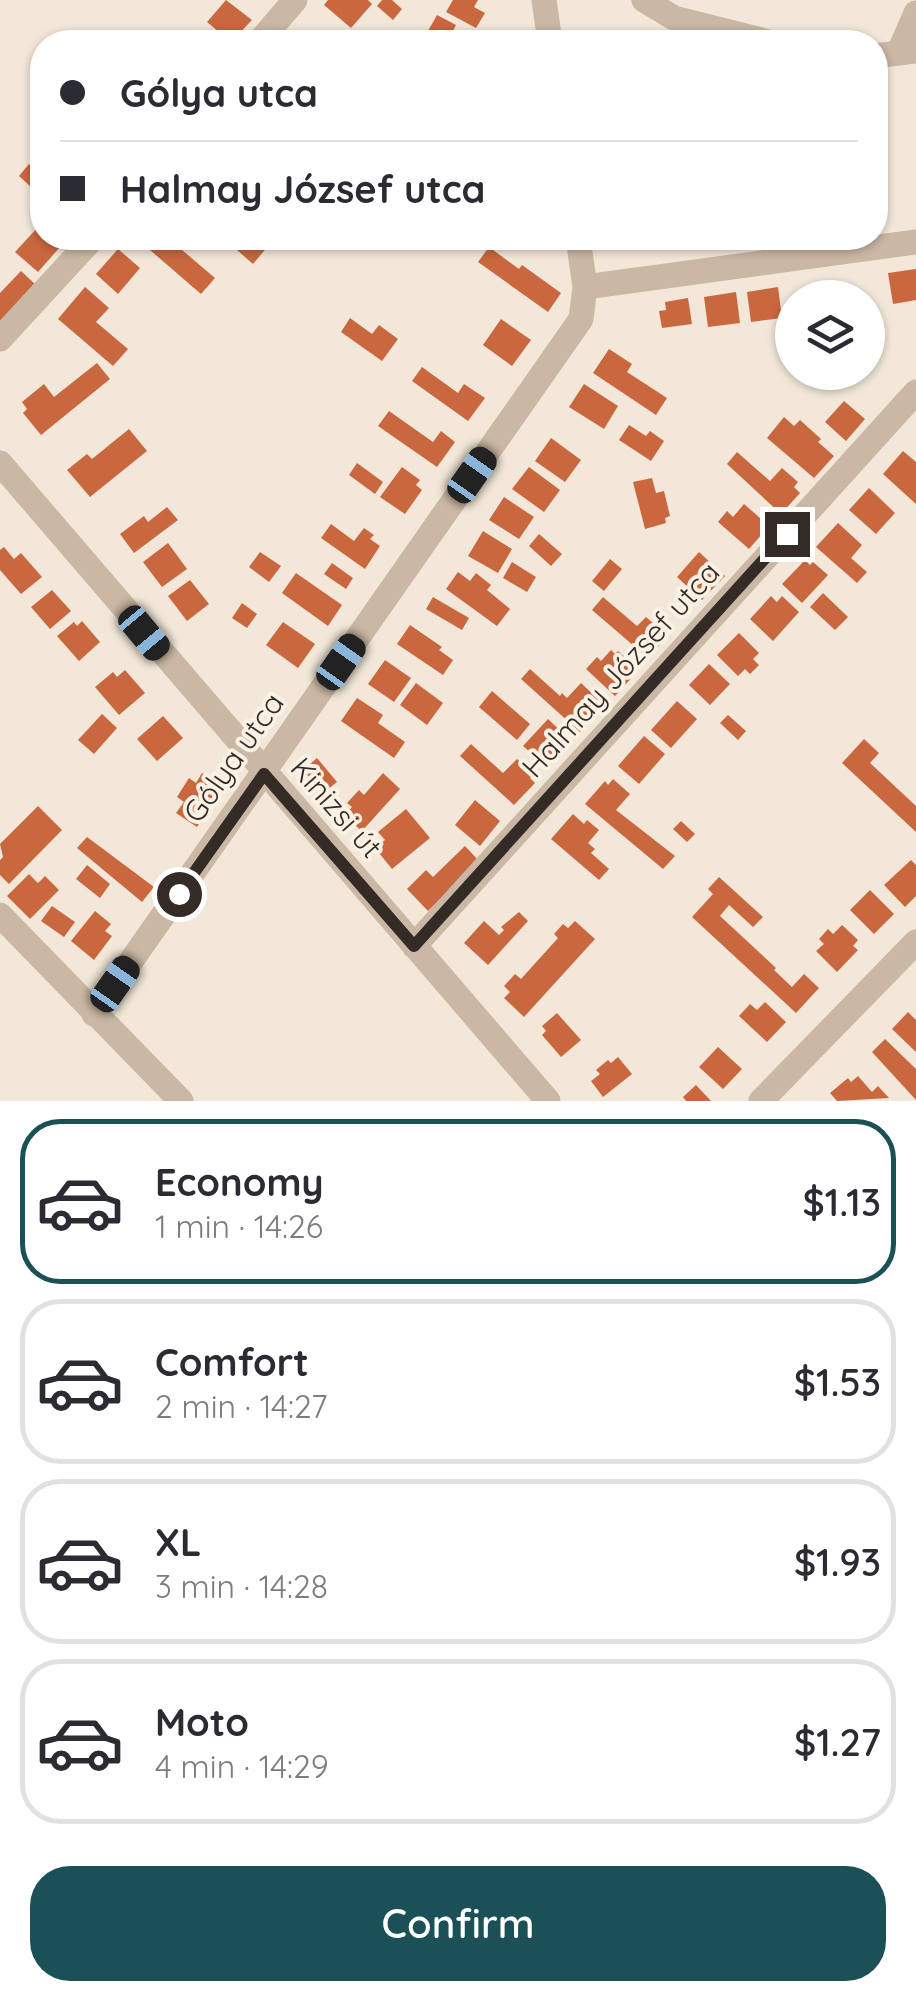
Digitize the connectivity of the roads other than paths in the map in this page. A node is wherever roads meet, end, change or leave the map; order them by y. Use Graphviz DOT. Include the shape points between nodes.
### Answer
graph roads {
  1 [pos="295,0"];
  2 [pos="544,0"];
  3 [pos="644,0"];
  4 [pos="916,12"];
  5 [pos="269,30"];
  6 [pos="548,30"];
  7 [pos="722,30"];
  8 [pos="897,53"];
  9 [pos="916,242"];
  10 [pos="888,246"];
  11 [pos="82,250"];
  12 [pos="580,250"];
  13 [pos="857,250"];
  14 [pos="586,287"];
  15 [pos="0,338"];
  16 [pos="916,392"];
  17 [pos="0,463"];
  18 [pos="264,774"];
  19 [pos="0,915"];
  20 [pos="916,942"];
  21 [pos="414,946"];
  22 [pos="94,1014"];
  23 [pos="181,1101"];
  24 [pos="548,1101"];
  25 [pos="761,1101"];
  1 -- 5 [label="street"];
  2 -- 6 [label="street"];
  3 -- 7 [label="street" via="674,18"];
  4 -- 8 [label="street"];
  9 -- 10 [label="street"];
  11 -- 15 [label="street"];
  12 -- 14 [label="street"];
  13 -- 14 [label="street"];
  14 -- 18 [label="street, Gólya utca" via="581,319"];
  16 -- 21 [label="street, Halmay József utca"];
  17 -- 18 [label="street, Kinizsi út"];
  18 -- 21 [label="street, Kinizsi út"];
  18 -- 22 [label="street, Gólya utca"];
  19 -- 22 [label="street"];
  20 -- 25 [label="street"];
  21 -- 24 [label="street, Kinizsi út"];
  22 -- 23 [label="street"];
}
